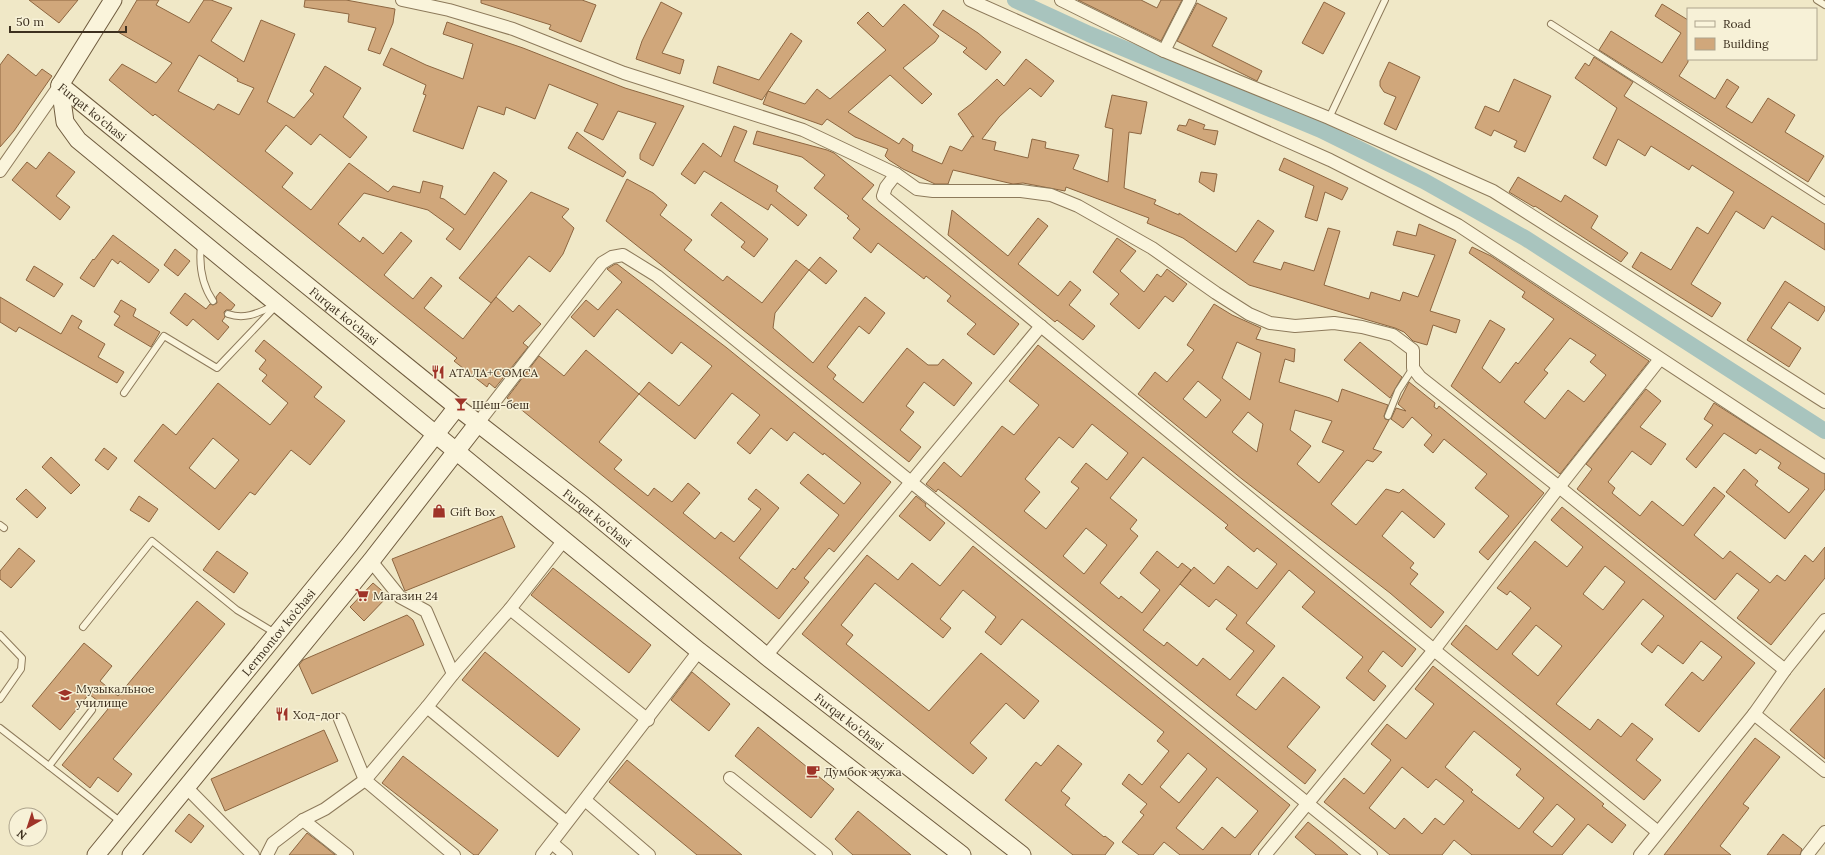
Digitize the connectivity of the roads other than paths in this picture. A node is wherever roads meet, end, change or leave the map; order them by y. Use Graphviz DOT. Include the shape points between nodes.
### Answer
graph roads {
  1 [pos="113,0"];
  2 [pos="402,0"];
  3 [pos="970,0"];
  4 [pos="1061,0"];
  5 [pos="1190,0"];
  6 [pos="1384,0"];
  7 [pos="1816,0"];
  8 [pos="1825,5"];
  9 [pos="1552,24"];
  10 [pos="1164,51"];
  11 [pos="60,85"];
  12 [pos="1328,118"];
  13 [pos="0,171"];
  14 [pos="896,174"];
  15 [pos="1825,201"];
  16 [pos="201,242"];
  17 [pos="213,301"];
  18 [pos="277,305"];
  19 [pos="228,314"];
  20 [pos="1040,326"];
  21 [pos="1660,359"];
  22 [pos="1413,368"];
  23 [pos="124,393"];
  24 [pos="1825,402"];
  25 [pos="457,407"];
  26 [pos="1388,416"];
  27 [pos="478,423"];
  28 [pos="435,435"];
  29 [pos="456,452"];
  30 [pos="1825,466"];
  31 [pos="911,480"];
  32 [pos="1559,487"];
  33 [pos="564,540"];
  34 [pos="371,561"];
  35 [pos="510,609"];
  36 [pos="1825,620"];
  37 [pos="83,627"];
  38 [pos="276,634"];
  39 [pos="0,635"];
  40 [pos="1434,650"];
  41 [pos="699,652"];
  42 [pos="766,656"];
  43 [pos="1785,670"];
  44 [pos="453,674"];
  45 [pos="0,699"];
  46 [pos="427,707"];
  47 [pos="92,710"];
  48 [pos="1754,714"];
  49 [pos="340,718"];
  50 [pos="648,720"];
  51 [pos="0,728"];
  52 [pos="49,766"];
  53 [pos="1825,770"];
  54 [pos="730,778"];
  55 [pos="365,780"];
  56 [pos="186,787"];
  57 [pos="585,800"];
  58 [pos="1307,803"];
  59 [pos="303,820"];
  60 [pos="121,822"];
  61 [pos="566,822"];
  62 [pos="1658,832"];
  63 [pos="1825,832"];
  64 [pos="552,844"];
  65 [pos="96,855"];
  66 [pos="131,855"];
  67 [pos="253,855"];
  68 [pos="268,855"];
  69 [pos="348,855"];
  70 [pos="454,855"];
  71 [pos="542,855"];
  72 [pos="566,855"];
  73 [pos="649,855"];
  74 [pos="826,855"];
  75 [pos="962,855"];
  76 [pos="1022,855"];
  77 [pos="1265,855"];
  78 [pos="1371,855"];
  79 [pos="1640,855"];
  80 [pos="1807,855"];
  1 -- 11 [label="main road"];
  2 -- 14 [label="street" via="449,10 513,29 624,73 803,130"];
  3 -- 21 [label="street" via="1330,160 1458,225"];
  4 -- 10 [label="street"];
  5 -- 10 [label="street"];
  6 -- 12 [label="lane"];
  7 -- 8 [label="lane"];
  9 -- 15 [label="lane"];
  10 -- 12 [label="street"];
  11 -- 13 [label="street"];
  11 -- 16 [label="main road, Furqat ko'chasi" via="65,122 78,140"];
  11 -- 25 [label="main road, Furqat ko'chasi"];
  12 -- 24 [label="street" via="1494,191"];
  14 -- 20 [label="street" via="883,196"];
  14 -- 22 [label="street" via="917,189 1021,191 1051,195 1078,206 1152,248 1249,314 1270,323 1295,326 1334,323 1393,335 1413,350"];
  16 -- 17 [label="lane" via="200,262"];
  16 -- 18 [label="main road, Furqat ko'chasi"];
  18 -- 19 [label="lane" via="250,316"];
  18 -- 23 [label="lane" via="217,368 164,336"];
  18 -- 28 [label="main road, Furqat ko'chasi"];
  20 -- 31 [label="street"];
  20 -- 40 [label="street"];
  21 -- 30 [label="street"];
  21 -- 32 [label="street"];
  22 -- 26 [label="lane" via="1398,391"];
  22 -- 32 [label="street" via="1420,377"];
  25 -- 27 [label="main road, Furqat ko'chasi"];
  25 -- 28 [label="main road, Lermontov ko’chasi"];
  27 -- 29 [label="main road"];
  27 -- 31 [label="street" via="602,263 623,255 657,276"];
  27 -- 42 [label="main road, Furqat ko'chasi" via="583,504"];
  28 -- 29 [label="main road, Furqat ko'chasi"];
  28 -- 38 [label="main road, Lermontov ko’chasi"];
  29 -- 33 [label="main road, Furqat ko'chasi"];
  29 -- 34 [label="main road"];
  31 -- 42 [label="street"];
  31 -- 58 [label="street"];
  32 -- 40 [label="street"];
  32 -- 43 [label="street"];
  33 -- 35 [label="street"];
  33 -- 41 [label="main road, Furqat ko'chasi"];
  34 -- 44 [label="street" via="400,597 426,611"];
  34 -- 56 [label="main road"];
  35 -- 44 [label="street"];
  35 -- 50 [label="street"];
  36 -- 43 [label="street"];
  37 -- 38 [label="lane" via="152,541 237,610"];
  38 -- 60 [label="main road, Lermontov ko’chasi"];
  39 -- 45 [label="lane" via="22,658 21,669"];
  40 -- 58 [label="street"];
  40 -- 62 [label="street"];
  41 -- 50 [label="street"];
  41 -- 75 [label="main road, Furqat ko'chasi"];
  42 -- 76 [label="main road, Furqat ko'chasi"];
  43 -- 48 [label="street"];
  44 -- 46 [label="street"];
  46 -- 55 [label="street"];
  46 -- 61 [label="street"];
  47 -- 52 [label="lane"];
  48 -- 53 [label="street"];
  48 -- 62 [label="street"];
  49 -- 55 [label="street"];
  50 -- 57 [label="street"];
  51 -- 52 [label="lane"];
  52 -- 60 [label="lane"];
  54 -- 74 [label="street"];
  55 -- 59 [label="street"];
  55 -- 70 [label="street"];
  56 -- 66 [label="main road"];
  56 -- 67 [label="street"];
  57 -- 61 [label="street"];
  57 -- 73 [label="street"];
  58 -- 77 [label="street"];
  58 -- 78 [label="street"];
  59 -- 68 [label="street" via="272,843"];
  59 -- 69 [label="street"];
  60 -- 65 [label="main road, Lermontov ko’chasi"];
  61 -- 64 [label="street"];
  62 -- 79 [label="street"];
  63 -- 80 [label="street"];
  64 -- 71 [label="street"];
  64 -- 72 [label="street"];
}
